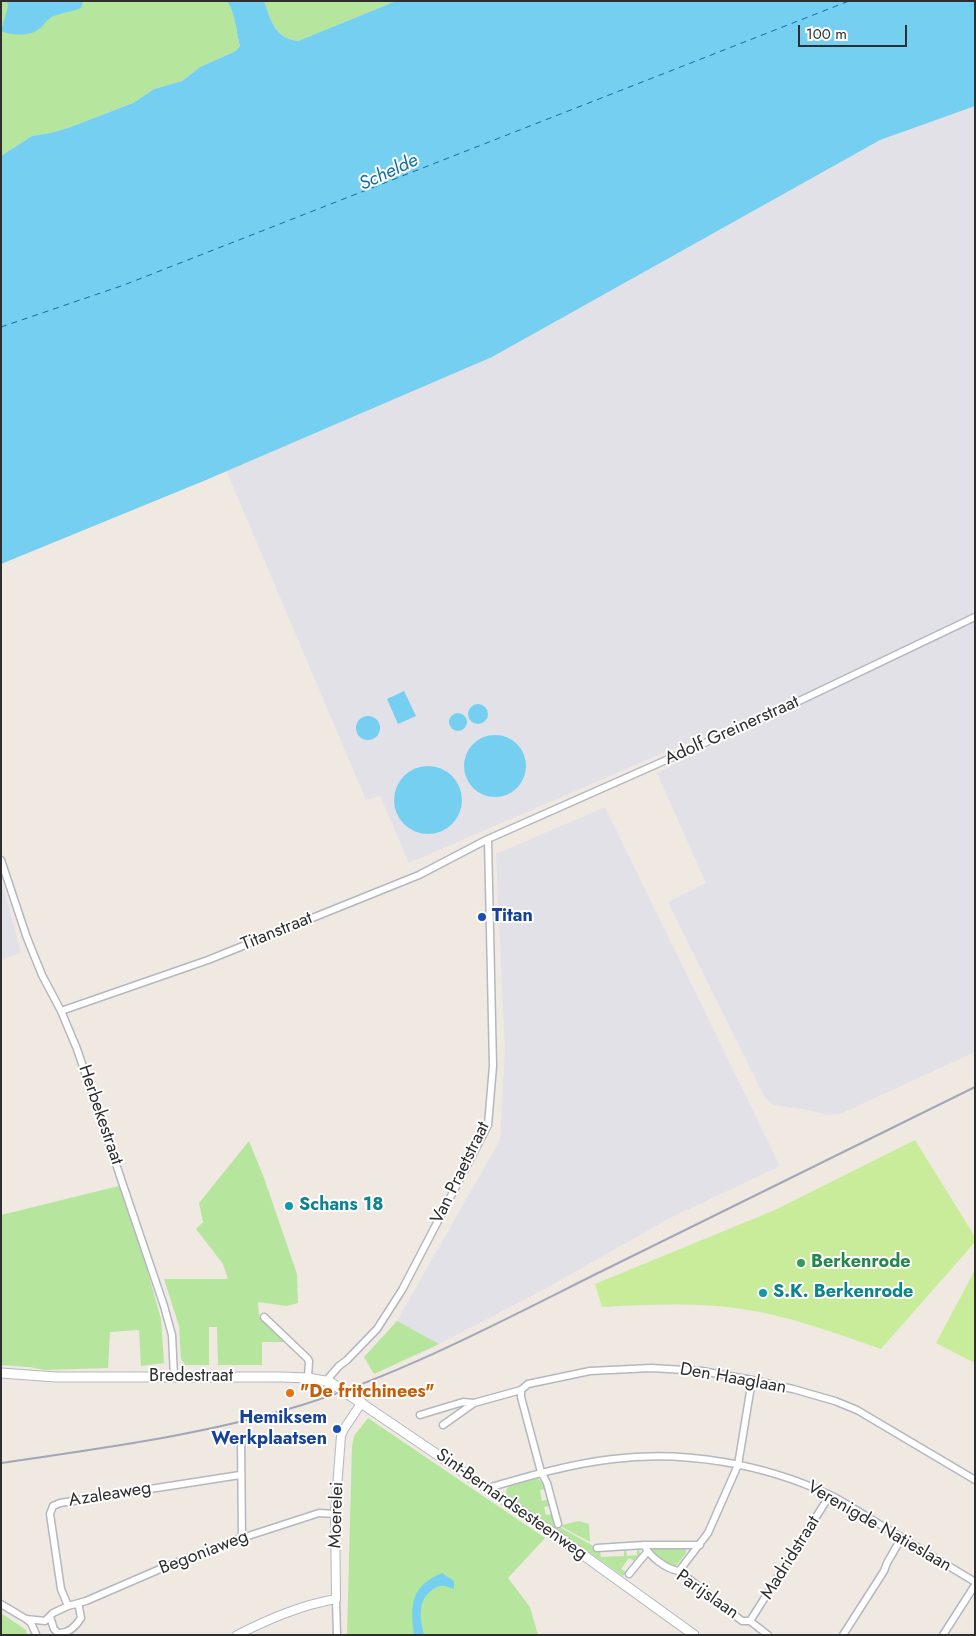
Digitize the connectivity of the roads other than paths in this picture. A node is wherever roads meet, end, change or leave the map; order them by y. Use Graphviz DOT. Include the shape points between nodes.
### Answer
graph roads {
  1 [pos="975,617"];
  2 [pos="488,839"];
  3 [pos="1,860"];
  4 [pos="61,1011"];
  5 [pos="264,1317"];
  6 [pos="1,1373"];
  7 [pos="56,1377"];
  8 [pos="174,1377"];
  9 [pos="1,1378"];
  10 [pos="308,1378"];
  11 [pos="752,1380"];
  12 [pos="326,1381"];
  13 [pos="522,1390"];
  14 [pos="362,1402"];
  15 [pos="474,1403"];
  16 [pos="420,1415"];
  17 [pos="443,1424"];
  18 [pos="241,1440"];
  19 [pos="738,1465"];
  20 [pos="541,1472"];
  21 [pos="240,1475"];
  22 [pos="975,1480"];
  23 [pos="488,1488"];
  24 [pos="830,1495"];
  25 [pos="335,1514"];
  26 [pos="558,1524"];
  27 [pos="902,1537"];
  28 [pos="242,1538"];
  29 [pos="644,1545"];
  30 [pos="700,1545"];
  31 [pos="597,1548"];
  32 [pos="647,1552"];
  33 [pos="680,1571"];
  34 [pos="629,1574"];
  35 [pos="975,1584"];
  36 [pos="336,1599"];
  37 [pos="1,1604"];
  38 [pos="76,1604"];
  39 [pos="68,1606"];
  40 [pos="26,1619"];
  41 [pos="47,1619"];
  42 [pos="750,1621"];
  43 [pos="36,1634"];
  44 [pos="237,1635"];
  45 [pos="337,1635"];
  46 [pos="694,1635"];
  47 [pos="768,1635"];
  48 [pos="843,1635"];
  49 [pos="943,1635"];
  1 -- 2 [label="street, Adolf Greinerstraat" via="797,702"];
  2 -- 4 [label="street, Titanstraat" via="419,875 295,926"];
  2 -- 12 [label="street, Van Praetstraat" via="493,1066 488,1125 402,1290 377,1329"];
  3 -- 4 [label="street, Herbekestraat" via="27,938"];
  4 -- 8 [label="street, Herbekestraat" via="77,1049 167,1314 172,1335"];
  5 -- 10 [label="street" via="309,1361"];
  6 -- 7 [label="main road, Bredestraat"];
  7 -- 8 [label="main road, Bredestraat"];
  7 -- 9 [label="main road, Bredestraat"];
  8 -- 10 [label="main road, Bredestraat"];
  10 -- 12 [label="main road, Bredestraat"];
  11 -- 13 [label="street, Den Haaglaan" via="702,1370 651,1368 585,1372 528,1384"];
  11 -- 19 [label="street"];
  11 -- 22 [label="street, Den Haaglaan" via="835,1401 857,1410"];
  12 -- 14 [label="main road, Sint-Bernardsesteenweg"];
  13 -- 15 [label="street, Den Haaglaan"];
  13 -- 20 [label="street" via="521,1397"];
  14 -- 23 [label="main road, Sint-Bernardsesteenweg"];
  14 -- 25 [label="street, Moerelei" via="341,1436"];
  15 -- 16 [label="street, Den Haaglaan" via="463,1402"];
  15 -- 17 [label="street, Den Haaglaan"];
  18 -- 21 [label="street"];
  19 -- 20 [label="street, Verenigde Natieslaan" via="651,1457 612,1459"];
  19 -- 24 [label="street, Verenigde Natieslaan" via="797,1481"];
  19 -- 30 [label="street"];
  20 -- 23 [label="street, Verenigde Natieslaan"];
  20 -- 26 [label="street"];
  21 -- 28 [label="street"];
  21 -- 39 [label="street, Azaleaweg" via="53,1506 50,1514 56,1557 61,1589"];
  23 -- 46 [label="main road, Sint-Bernardsesteenweg"];
  24 -- 27 [label="street, Verenigde Natieslaan"];
  24 -- 42 [label="street, Madridstraat"];
  25 -- 28 [label="street, Begoniaweg" via="319,1513"];
  25 -- 36 [label="street, Moerelei"];
  27 -- 35 [label="street, Verenigde Natieslaan"];
  27 -- 48 [label="street"];
  28 -- 38 [label="street, Begoniaweg"];
  29 -- 30 [label="street"];
  29 -- 31 [label="street"];
  29 -- 32 [label="street, Parijslaan"];
  30 -- 33 [label="street"];
  32 -- 33 [label="street, Parijslaan" via="671,1570"];
  32 -- 34 [label="street"];
  33 -- 42 [label="street, Parijslaan" via="742,1621"];
  35 -- 49 [label="street"];
  36 -- 44 [label="street" via="284,1614"];
  36 -- 45 [label="street, Moerelei"];
  37 -- 40 [label="street"];
  38 -- 39 [label="street, Begoniaweg"];
  38 -- 41 [label="street" via="81,1618 68,1632 58,1633"];
  39 -- 41 [label="street, Begoniaweg"];
  40 -- 41 [label="street"];
  40 -- 43 [label="street"];
  41 -- 43 [label="street"];
  42 -- 47 [label="street, Parijslaan"];
}
